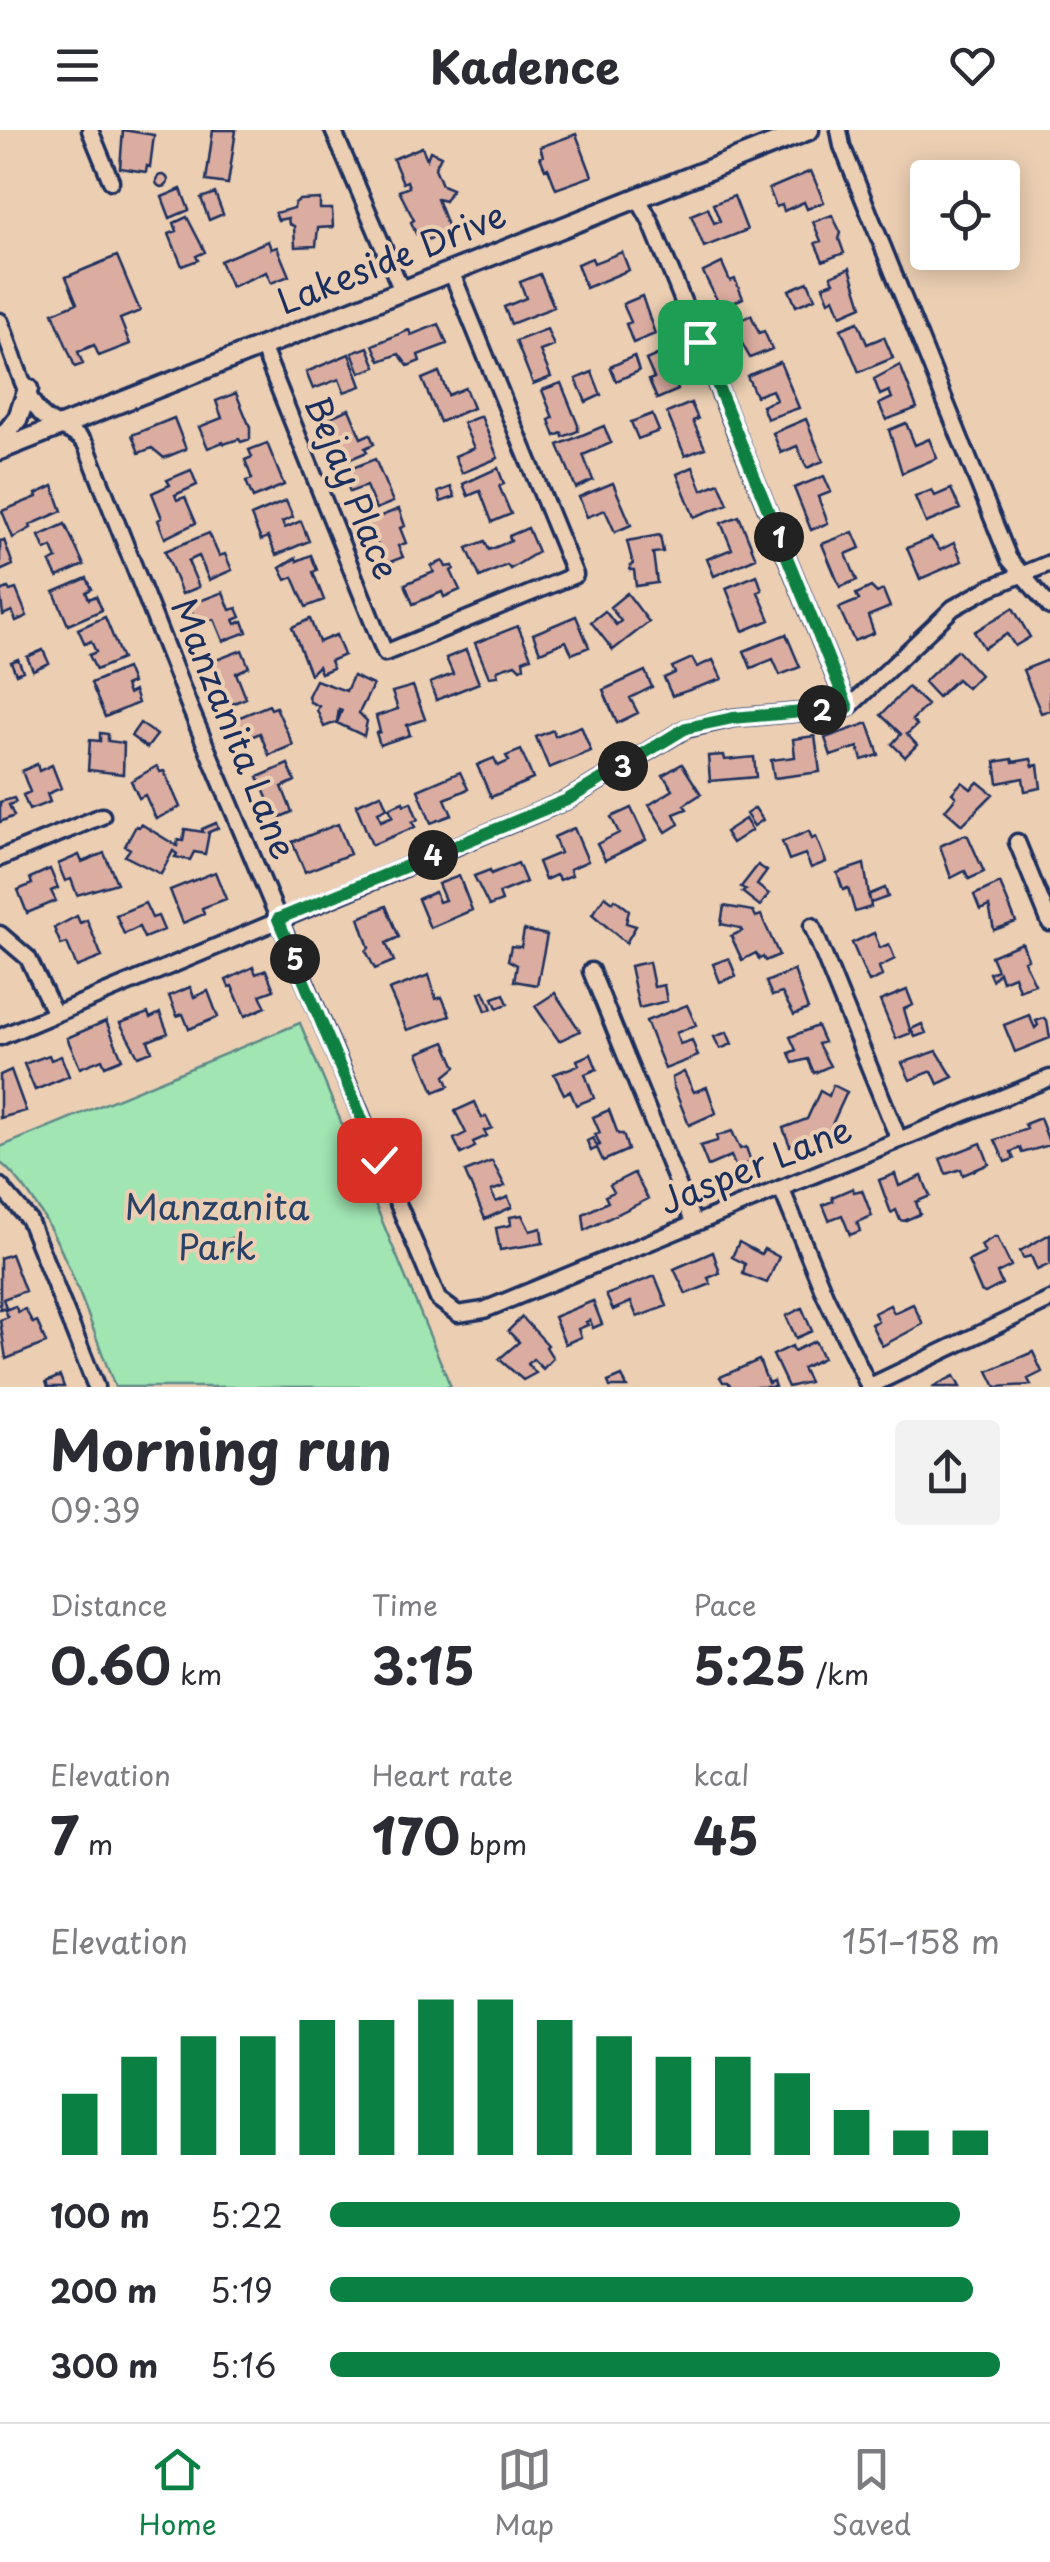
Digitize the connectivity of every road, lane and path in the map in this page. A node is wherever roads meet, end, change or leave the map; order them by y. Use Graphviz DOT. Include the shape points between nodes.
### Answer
graph roads {
  1 [pos="90,130"];
  2 [pos="333,130"];
  3 [pos="809,130"];
  4 [pos="839,130"];
  5 [pos="111,181"];
  6 [pos="637,198"];
  7 [pos="451,271"];
  8 [pos="402,291"];
  9 [pos="0,320"];
  10 [pos="262,346"];
  11 [pos="28,389"];
  12 [pos="60,426"];
  13 [pos="0,441"];
  14 [pos="0,450"];
  15 [pos="1050,563"];
  16 [pos="1022,574"];
  17 [pos="1050,607"];
  18 [pos="848,708"];
  19 [pos="102,816"];
  20 [pos="1017,842"];
  21 [pos="0,858"];
  22 [pos="278,919"];
  23 [pos="1050,923"];
  24 [pos="812,926"];
  25 [pos="0,934"];
  26 [pos="590,971"];
  27 [pos="54,1012"];
  28 [pos="0,1037"];
  29 [pos="1050,1078"];
  30 [pos="899,1140"];
  31 [pos="0,1186"];
  32 [pos="781,1188"];
  33 [pos="694,1224"];
  34 [pos="1050,1300"];
  35 [pos="484,1310"];
  36 [pos="96,1387"];
  37 [pos="869,1387"];
  1 -- 5 [label="street"];
  2 -- 8 [label="street"];
  3 -- 6 [label="main road, Lakeside Drive"];
  4 -- 16 [label="street" via="1009,558"];
  6 -- 7 [label="main road, Lakeside Drive"];
  6 -- 18 [label="street"];
  7 -- 8 [label="main road, Lakeside Drive"];
  7 -- 10 [label="street, Bejay Place" via="575,575 385,653"];
  8 -- 10 [label="main road, Lakeside Drive"];
  9 -- 11 [label="street, Manzanita Lane"];
  10 -- 12 [label="main road, Lakeside Drive"];
  11 -- 12 [label="street, Manzanita Lane" via="40,413"];
  11 -- 13 [label="main road"];
  12 -- 14 [label="main road, Lakeside Drive"];
  12 -- 22 [label="street, Manzanita Lane" via="86,445"];
  15 -- 16 [label="street"];
  16 -- 17 [label="street"];
  16 -- 18 [label="street" via="953,608"];
  18 -- 22 [label="street" via="686,728 567,800"];
  19 -- 21 [label="street"];
  20 -- 23 [label="street"];
  22 -- 27 [label="street"];
  22 -- 35 [label="street, Manzanita Lane" via="438,1300 458,1314"];
  24 -- 30 [label="street"];
  25 -- 27 [label="street" via="28,958"];
  26 -- 33 [label="street"];
  27 -- 28 [label="street"];
  29 -- 30 [label="street, Jasper Lane"];
  30 -- 32 [label="street, Jasper Lane"];
  31 -- 36 [label="street" via="29,1220"];
  32 -- 33 [label="street, Jasper Lane"];
  32 -- 37 [label="street"];
  33 -- 35 [label="street, Jasper Lane"];
  34 -- 37 [label="street"];
}
